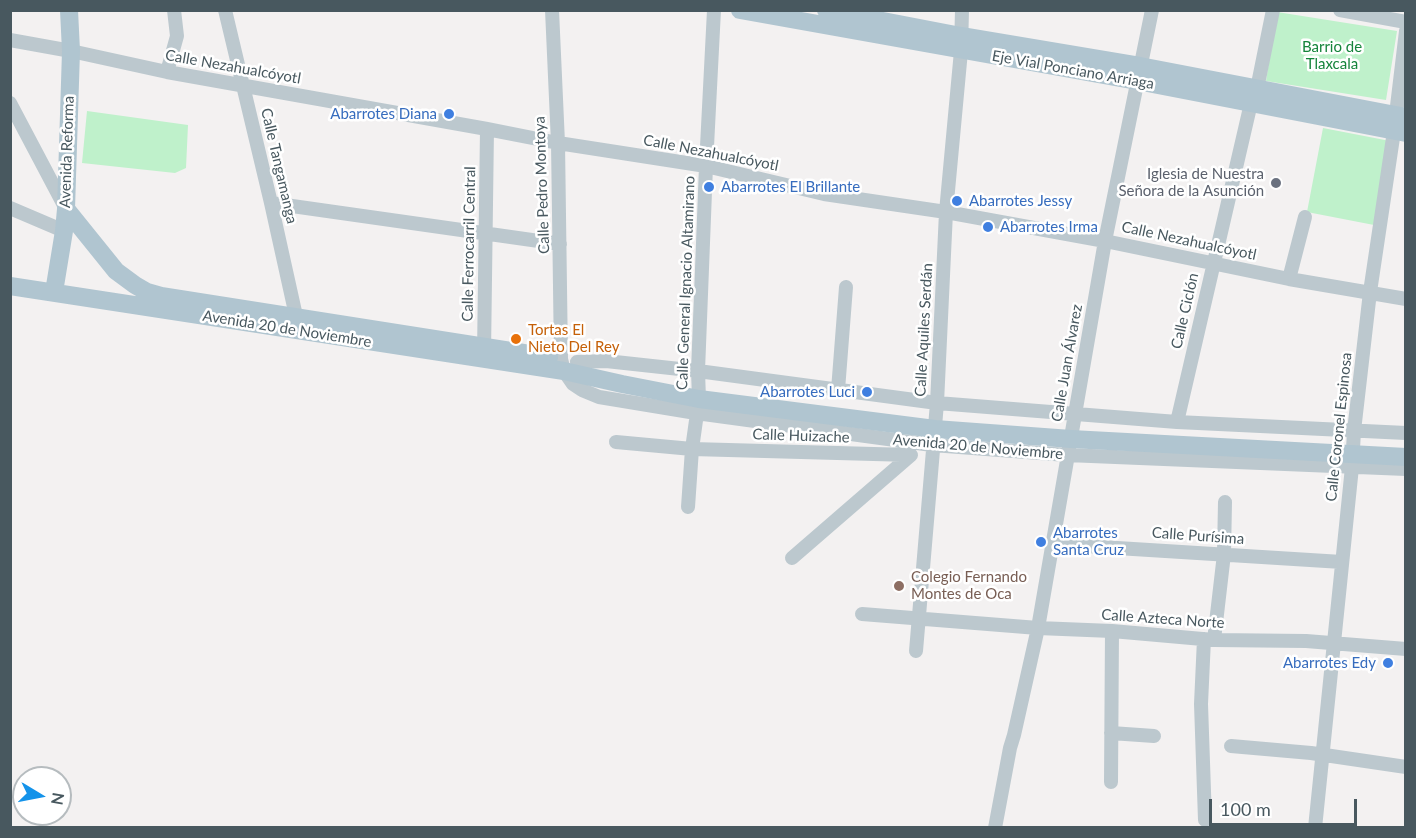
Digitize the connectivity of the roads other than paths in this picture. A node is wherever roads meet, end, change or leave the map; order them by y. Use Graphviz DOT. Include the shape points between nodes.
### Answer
graph roads {
  1 [pos="69,10"];
  2 [pos="174,10"];
  3 [pos="225,10"];
  4 [pos="552,10"];
  5 [pos="714,10"];
  6 [pos="740,10"];
  7 [pos="962,10"];
  8 [pos="1152,10"];
  9 [pos="1273,10"];
  10 [pos="1340,10"];
  11 [pos="834,11"];
  12 [pos="1406,22"];
  13 [pos="1406,32"];
  14 [pos="10,40"];
  15 [pos="961,43"];
  16 [pos="71,51"];
  17 [pos="167,72"];
  18 [pos="1139,74"];
  19 [pos="244,85"];
  20 [pos="1254,96"];
  21 [pos="10,103"];
  22 [pos="1400,124"];
  23 [pos="487,129"];
  24 [pos="558,143"];
  25 [pos="706,166"];
  26 [pos="271,203"];
  27 [pos="10,208"];
  28 [pos="66,209"];
  29 [pos="946,212"];
  30 [pos="1305,218"];
  31 [pos="64,231"];
  32 [pos="486,233"];
  33 [pos="1105,241"];
  34 [pos="560,244"];
  35 [pos="1214,263"];
  36 [pos="1289,279"];
  37 [pos="10,285"];
  38 [pos="846,287"];
  39 [pos="54,292"];
  40 [pos="1370,292"];
  41 [pos="1406,299"];
  42 [pos="297,324"];
  43 [pos="484,352"];
  44 [pos="567,364"];
  45 [pos="838,390"];
  46 [pos="698,393"];
  47 [pos="1177,422"];
  48 [pos="935,424"];
  49 [pos="1406,433"];
  50 [pos="1072,434"];
  51 [pos="616,442"];
  52 [pos="1406,445"];
  53 [pos="692,449"];
  54 [pos="1353,449"];
  55 [pos="910,455"];
  56 [pos="1406,457"];
  57 [pos="1406,469"];
  58 [pos="1225,501"];
  59 [pos="688,507"];
  60 [pos="1053,544"];
  61 [pos="1224,554"];
  62 [pos="792,558"];
  63 [pos="1342,562"];
  64 [pos="862,614"];
  65 [pos="919,619"];
  66 [pos="1038,628"];
  67 [pos="1112,631"];
  68 [pos="1209,639"];
  69 [pos="1334,644"];
  70 [pos="1406,649"];
  71 [pos="916,651"];
  72 [pos="1110,733"];
  73 [pos="1154,736"];
  74 [pos="1231,746"];
  75 [pos="1323,754"];
  76 [pos="1406,766"];
  77 [pos="1111,782"];
  78 [pos="1205,820"];
  79 [pos="995,828"];
  80 [pos="1315,828"];
  1 -- 16 [label="main road, Avenida Reforma"];
  2 -- 17 [label="street" via="177,36"];
  3 -- 19 [label="street, Calle Tangamanga"];
  4 -- 24 [label="street, Calle Pedro Montoya"];
  5 -- 25 [label="street, Calle General Ignacio Altamirano"];
  6 -- 15 [label="main road, Eje Vial Ponciano Arriaga"];
  7 -- 15 [label="street, Calle Aquiles Serdán"];
  8 -- 18 [label="street, Calle Juan Álvarez"];
  9 -- 20 [label="street, Calle Ciclón"];
  10 -- 12 [label="street"];
  11 -- 15 [label="main road, Eje Vial Ponciano Arriaga"];
  13 -- 22 [label="street, Calle Coronel Espinosa"];
  14 -- 16 [label="street, Calle Nezahualcóyotl"];
  15 -- 18 [label="main road, Eje Vial Ponciano Arriaga"];
  15 -- 29 [label="street, Calle Aquiles Serdán"];
  16 -- 17 [label="street, Calle Nezahualcóyotl"];
  16 -- 28 [label="main road, Avenida Reforma"];
  17 -- 19 [label="street, Calle Nezahualcóyotl"];
  18 -- 20 [label="main road, Eje Vial Ponciano Arriaga"];
  18 -- 33 [label="street, Calle Juan Álvarez"];
  19 -- 23 [label="street, Calle Nezahualcóyotl"];
  19 -- 26 [label="street, Calle Tangamanga"];
  20 -- 22 [label="main road, Eje Vial Ponciano Arriaga"];
  20 -- 35 [label="street, Calle Ciclón"];
  21 -- 28 [label="street"];
  22 -- 40 [label="street, Calle Coronel Espinosa"];
  23 -- 24 [label="street, Calle Nezahualcóyotl"];
  23 -- 32 [label="street, Calle Ferrocarril Central"];
  24 -- 25 [label="street, Calle Nezahualcóyotl"];
  24 -- 34 [label="street, Calle Pedro Montoya"];
  25 -- 29 [label="street, Calle Nezahualcóyotl" via="824,194"];
  25 -- 46 [label="street, Calle General Ignacio Altamirano"];
  26 -- 32 [label="street"];
  26 -- 42 [label="street, Calle Tangamanga"];
  27 -- 31 [label="street"];
  28 -- 31 [label="main road, Avenida Reforma"];
  28 -- 42 [label="main road, Avenida 20 de Noviembre" via="116,271 147,292"];
  29 -- 33 [label="street, Calle Nezahualcóyotl"];
  29 -- 48 [label="street, Calle Aquiles Serdán"];
  30 -- 36 [label="street"];
  31 -- 39 [label="main road, Avenida Reforma"];
  32 -- 34 [label="street"];
  32 -- 43 [label="street, Calle Ferrocarril Central"];
  33 -- 35 [label="street, Calle Nezahualcóyotl"];
  33 -- 50 [label="street, Calle Juan Álvarez"];
  34 -- 44 [label="street, Calle Pedro Montoya"];
  35 -- 36 [label="street, Calle Nezahualcóyotl"];
  35 -- 47 [label="street, Calle Ciclón"];
  36 -- 40 [label="street, Calle Nezahualcóyotl"];
  37 -- 39 [label="main road, Avenida 20 de Noviembre"];
  38 -- 45 [label="street"];
  39 -- 42 [label="main road, Avenida 20 de Noviembre"];
  40 -- 41 [label="street, Calle Nezahualcóyotl"];
  40 -- 54 [label="street, Calle Coronel Espinosa"];
  42 -- 43 [label="main road, Avenida 20 de Noviembre"];
  43 -- 44 [label="main road, Avenida 20 de Noviembre"];
  44 -- 46 [label="main road, Avenida 20 de Noviembre" via="622,384"];
  44 -- 46 [label="street, Avenida 20 de Noviembre" via="606,361"];
  45 -- 46 [label="street, Avenida 20 de Noviembre"];
  45 -- 48 [label="street, Avenida 20 de Noviembre"];
  46 -- 48 [label="main road, Avenida 20 de Noviembre"];
  46 -- 53 [label="street, Calle General Ignacio Altamirano"];
  47 -- 50 [label="street, Avenida 20 de Noviembre"];
  47 -- 54 [label="street, Avenida 20 de Noviembre"];
  48 -- 50 [label="main road, Avenida 20 de Noviembre"];
  48 -- 50 [label="street, Avenida 20 de Noviembre"];
  48 -- 55 [label="street"];
  48 -- 65 [label="street, Calle Aquiles Serdán"];
  49 -- 54 [label="street, Avenida 20 de Noviembre"];
  50 -- 54 [label="main road, Avenida 20 de Noviembre"];
  50 -- 60 [label="street, Calle Juan Álvarez"];
  51 -- 53 [label="street, Calle Huizache"];
  52 -- 54 [label="main road, Avenida 20 de Noviembre"];
  53 -- 55 [label="street, Calle Huizache"];
  53 -- 59 [label="street, Calle General Ignacio Altamirano"];
  54 -- 56 [label="main road, Avenida 20 de Noviembre"];
  54 -- 57 [label="street, Avenida 20 de Noviembre"];
  54 -- 63 [label="street, Calle Coronel Espinosa"];
  55 -- 62 [label="street"];
  58 -- 61 [label="street"];
  60 -- 61 [label="street, Calle Purísima"];
  60 -- 66 [label="street, Calle Juan Álvarez"];
  61 -- 63 [label="street, Calle Purísima"];
  61 -- 68 [label="street"];
  63 -- 69 [label="street, Calle Coronel Espinosa"];
  64 -- 65 [label="street, Calle Azteca Norte"];
  65 -- 66 [label="street, Calle Azteca Norte"];
  65 -- 71 [label="street, Calle Aquiles Serdán"];
  66 -- 67 [label="street, Calle Azteca Norte"];
  66 -- 79 [label="street, Calle Juan Álvarez"];
  67 -- 68 [label="street, Calle Azteca Norte"];
  67 -- 72 [label="street"];
  68 -- 69 [label="street, Calle Azteca Norte"];
  68 -- 78 [label="street" via="1201,704"];
  69 -- 70 [label="street, Calle Azteca Norte"];
  69 -- 75 [label="street, Calle Coronel Espinosa"];
  72 -- 73 [label="street"];
  72 -- 77 [label="street"];
  74 -- 75 [label="street"];
  75 -- 76 [label="street"];
  75 -- 80 [label="street, Calle Coronel Espinosa"];
}
